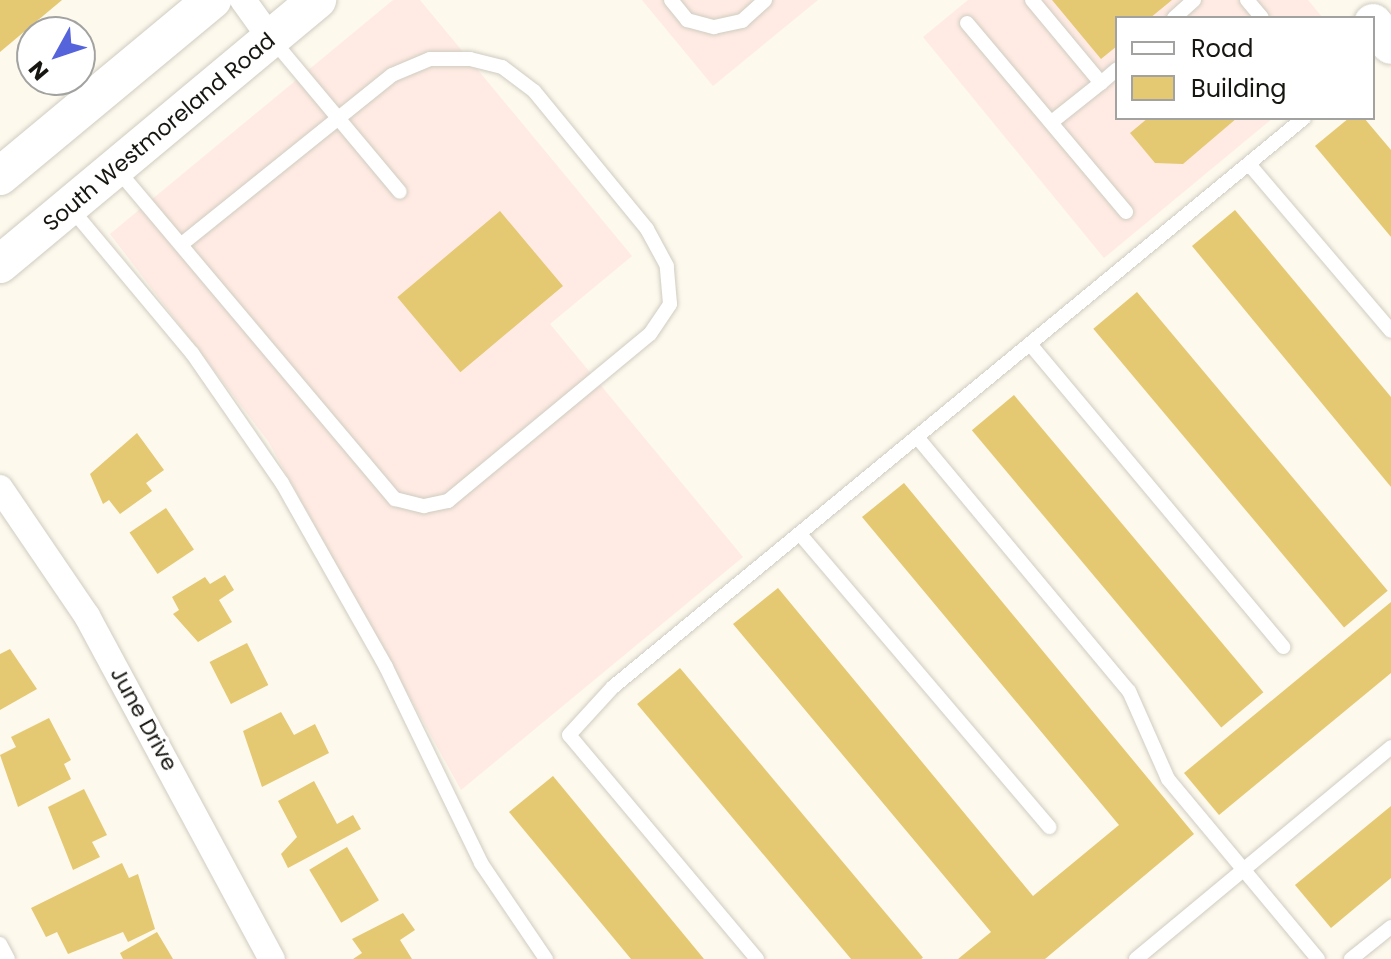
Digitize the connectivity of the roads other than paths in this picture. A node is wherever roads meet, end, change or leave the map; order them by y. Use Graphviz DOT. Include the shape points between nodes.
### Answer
graph roads {
  1 [pos="212,0"];
  2 [pos="243,0"];
  3 [pos="317,0"];
  4 [pos="671,0"];
  5 [pos="765,0"];
  6 [pos="1032,0"];
  7 [pos="1194,0"];
  8 [pos="1247,0"];
  9 [pos="1354,0"];
  10 [pos="1176,16"];
  11 [pos="1260,16"];
  12 [pos="1367,16"];
  13 [pos="967,23"];
  14 [pos="1375,26"];
  15 [pos="271,39"];
  16 [pos="1391,46"];
  17 [pos="1375,59"];
  18 [pos="1115,71"];
  19 [pos="1101,83"];
  20 [pos="337,116"];
  21 [pos="1302,120"];
  22 [pos="1053,121"];
  23 [pos="1249,164"];
  24 [pos="115,166"];
  25 [pos="0,176"];
  26 [pos="400,192"];
  27 [pos="69,206"];
  28 [pos="1126,212"];
  29 [pos="182,244"];
  30 [pos="0,264"];
  31 [pos="1391,331"];
  32 [pos="1030,344"];
  33 [pos="917,437"];
  34 [pos="0,488"];
  35 [pos="800,534"];
  36 [pos="1283,647"];
  37 [pos="1391,747"];
  38 [pos="1049,827"];
  39 [pos="1243,870"];
  40 [pos="1391,927"];
  41 [pos="0,944"];
  42 [pos="8,959"];
  43 [pos="272,959"];
  44 [pos="546,959"];
  45 [pos="757,959"];
  46 [pos="1136,959"];
  47 [pos="1318,959"];
  48 [pos="1351,959"];
  1 -- 25 [label="main road"];
  2 -- 15 [label="street"];
  3 -- 15 [label="main road, South Westmoreland Road"];
  4 -- 5 [label="lane" via="702,27 742,21"];
  6 -- 19 [label="lane"];
  7 -- 10 [label="lane"];
  8 -- 11 [label="lane"];
  9 -- 12 [label="main road"];
  13 -- 22 [label="lane"];
  14 -- 16 [label="main road"];
  15 -- 20 [label="lane"];
  15 -- 24 [label="main road, South Westmoreland Road"];
  16 -- 17 [label="lane"];
  18 -- 19 [label="lane"];
  19 -- 22 [label="lane"];
  20 -- 26 [label="lane"];
  20 -- 29 [label="lane"];
  20 -- 29 [label="lane" via="392,75 430,59 502,67 534,91 647,229 667,266 670,304 650,334 448,501 424,506 395,499"];
  21 -- 23 [label="lane"];
  22 -- 28 [label="lane"];
  23 -- 31 [label="lane"];
  23 -- 32 [label="lane"];
  24 -- 27 [label="main road, South Westmoreland Road"];
  24 -- 29 [label="lane"];
  27 -- 30 [label="main road, South Westmoreland Road"];
  27 -- 44 [label="lane" via="192,353 282,483 386,667 481,863"];
  32 -- 33 [label="lane"];
  32 -- 36 [label="lane"];
  33 -- 35 [label="lane"];
  33 -- 39 [label="lane" via="1129,691 1168,779"];
  34 -- 43 [label="street, June Drive" via="87,616"];
  35 -- 38 [label="lane"];
  35 -- 45 [label="lane" via="613,687 569,735"];
  37 -- 39 [label="lane"];
  39 -- 46 [label="lane"];
  39 -- 47 [label="lane"];
  40 -- 48 [label="lane"];
  41 -- 42 [label="lane"];
}
